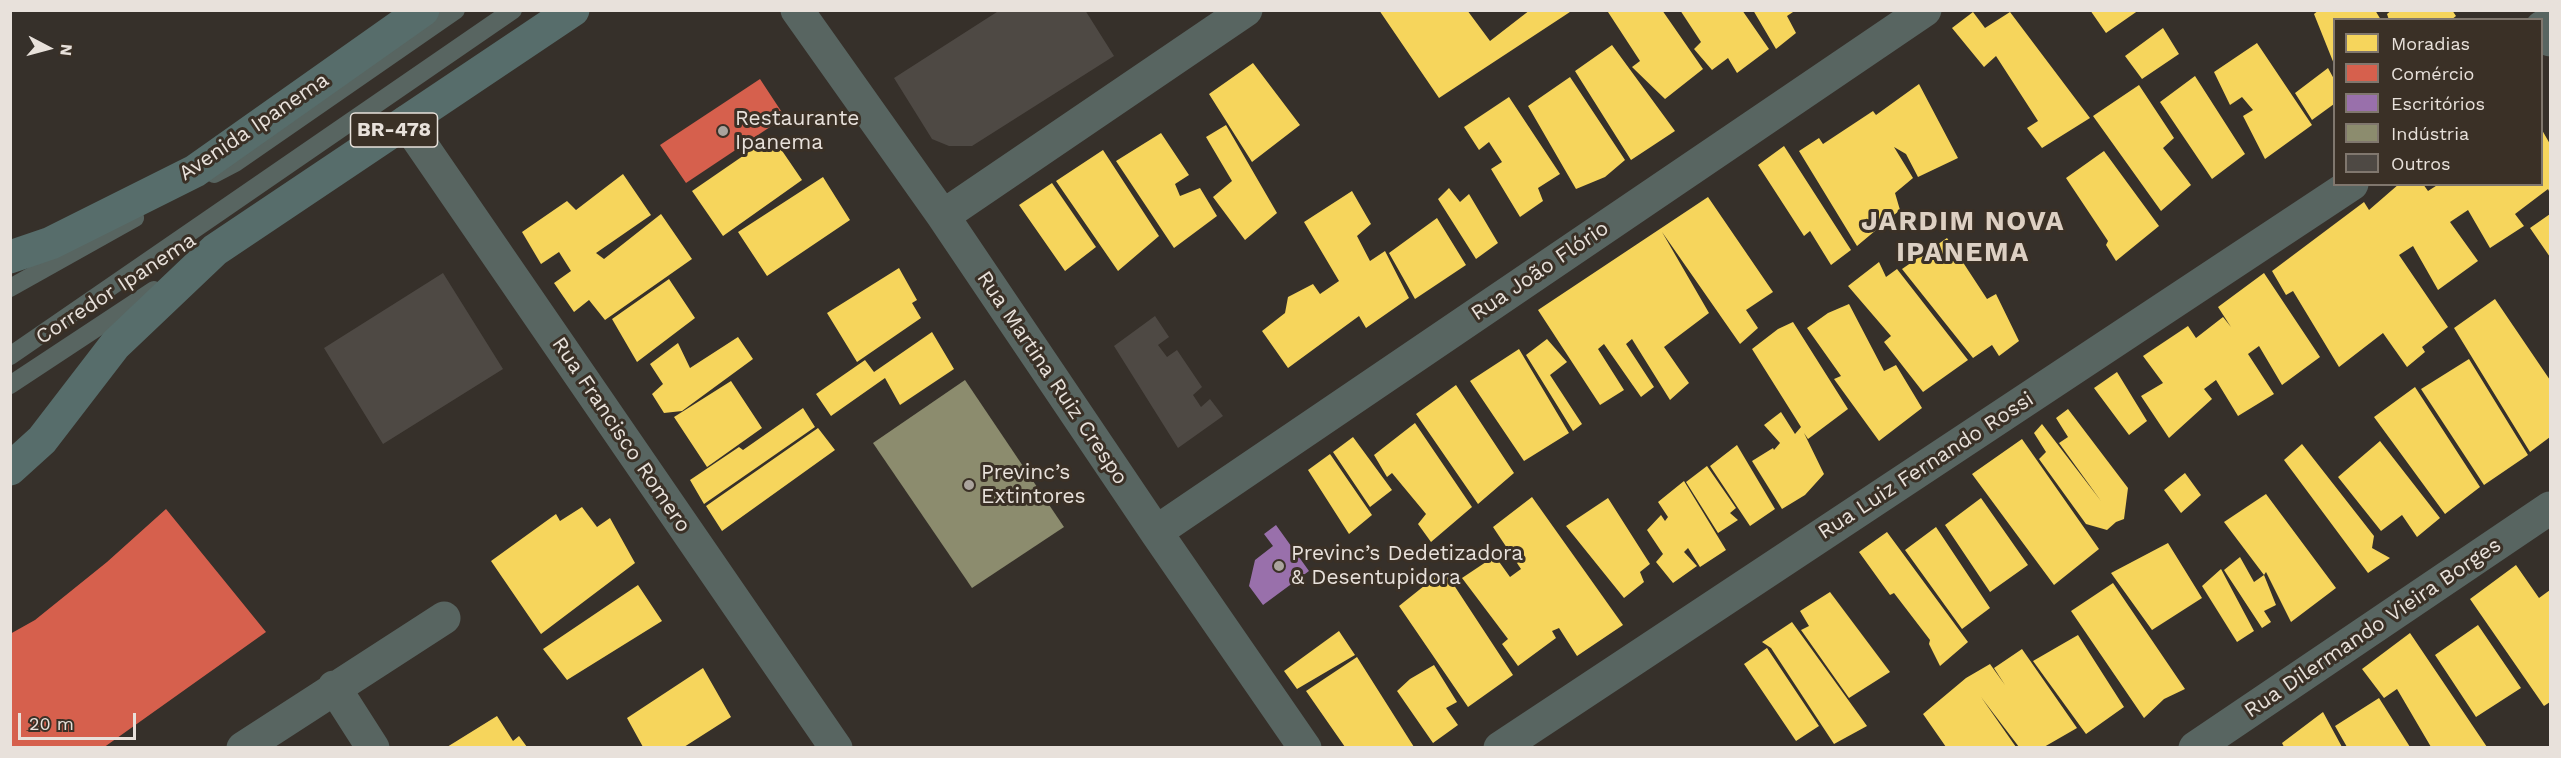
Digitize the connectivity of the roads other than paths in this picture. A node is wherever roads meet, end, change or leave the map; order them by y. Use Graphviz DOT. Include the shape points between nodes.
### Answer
graph roads {
  1 [pos="423,10"];
  2 [pos="456,10"];
  3 [pos="513,10"];
  4 [pos="573,10"];
  5 [pos="797,10"];
  6 [pos="1246,10"];
  7 [pos="1924,10"];
  8 [pos="406,122"];
  9 [pos="2349,186"];
  10 [pos="943,216"];
  11 [pos="215,250"];
  12 [pos="14,278"];
  13 [pos="10,356"];
  14 [pos="10,385"];
  15 [pos="26,443"];
  16 [pos="10,469"];
  17 [pos="2550,508"];
  18 [pos="1156,532"];
  19 [pos="444,618"];
  20 [pos="334,687"];
  21 [pos="243,747"];
  22 [pos="373,747"];
  23 [pos="836,747"];
  24 [pos="1305,747"];
  25 [pos="1500,747"];
  26 [pos="2196,747"];
  1 -- 12 [label="main road, Avenida Ipanema" via="195,171 51,243"];
  2 -- 12 [label="lane" via="235,163"];
  3 -- 13 [label="lane"];
  4 -- 8 [label="main road, BR-478"];
  5 -- 10 [label="street, Rua Martina Ruiz Crespo"];
  6 -- 10 [label="street"];
  7 -- 18 [label="street, Rua João Flório"];
  8 -- 11 [label="main road, BR-478"];
  8 -- 23 [label="street, Rua Francisco Romero"];
  9 -- 25 [label="street, Rua Luiz Fernando Rossi"];
  10 -- 18 [label="street, Rua Martina Ruiz Crespo"];
  11 -- 14 [label="lane, Corredor Ipanema"];
  11 -- 15 [label="main road, BR-478" via="115,345"];
  15 -- 16 [label="main road, BR-478"];
  17 -- 26 [label="street, Rua Dilermando Vieira Borges"];
  18 -- 24 [label="street, Rua Martina Ruiz Crespo"];
  19 -- 20 [label="street"];
  20 -- 21 [label="street"];
  20 -- 22 [label="street"];
}
